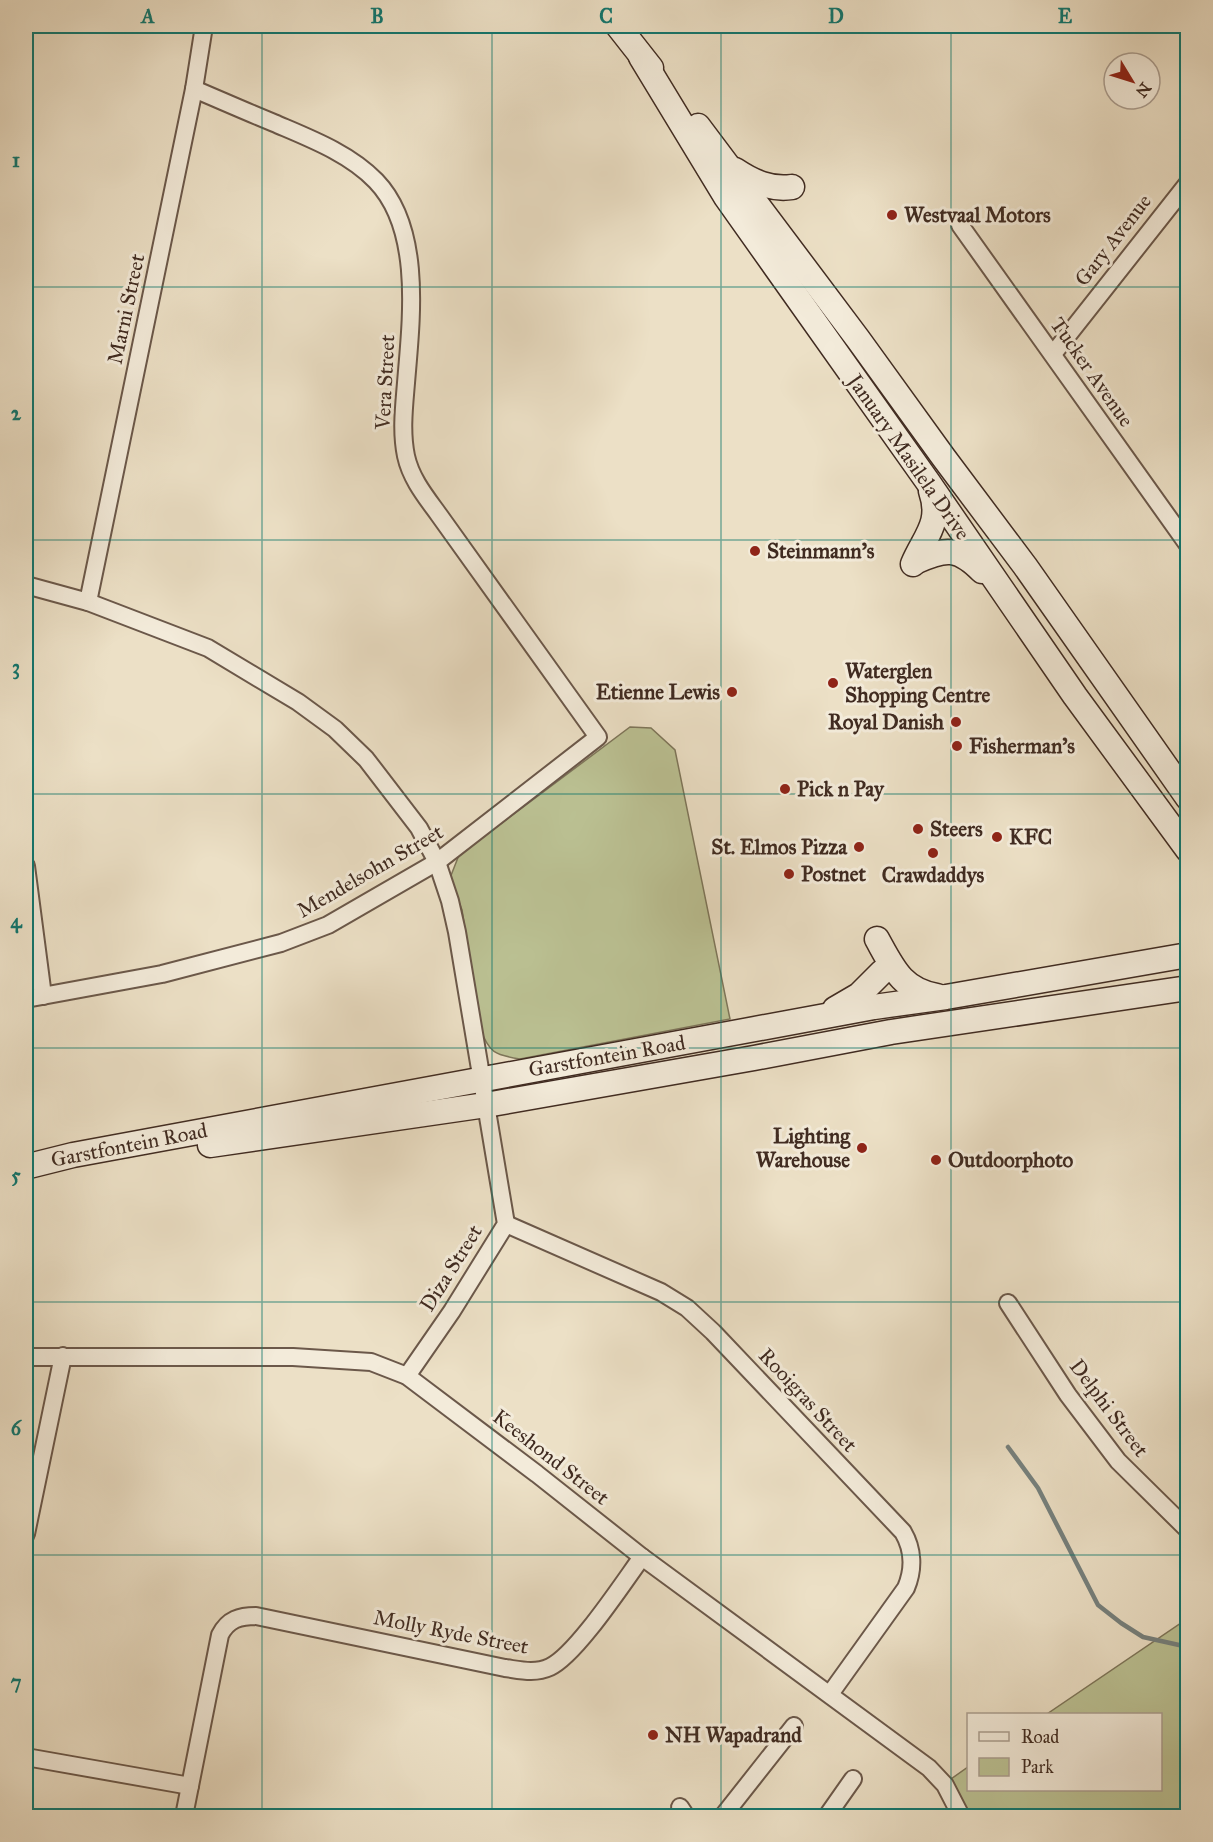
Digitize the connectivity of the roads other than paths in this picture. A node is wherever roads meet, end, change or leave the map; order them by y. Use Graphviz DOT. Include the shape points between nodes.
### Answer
graph roads {
  1 [pos="204,26"];
  2 [pos="618,26"];
  3 [pos="641,57"];
  4 [pos="194,89"];
  5 [pos="728,165"];
  6 [pos="1188,183"];
  7 [pos="792,187"];
  8 [pos="726,197"];
  9 [pos="767,217"];
  10 [pos="960,225"];
  11 [pos="773,262"];
  12 [pos="1053,354"];
  13 [pos="944,458"];
  14 [pos="928,482"];
  15 [pos="960,529"];
  16 [pos="1185,536"];
  17 [pos="1020,560"];
  18 [pos="26,585"];
  19 [pos="88,602"];
  20 [pos="1012,604"];
  21 [pos="1076,696"];
  22 [pos="598,737"];
  23 [pos="1188,798"];
  24 [pos="1188,850"];
  25 [pos="437,862"];
  26 [pos="26,866"];
  27 [pos="877,939"];
  28 [pos="1188,955"];
  29 [pos="882,972"];
  30 [pos="1188,988"];
  31 [pos="43,996"];
  32 [pos="946,997"];
  33 [pos="26,999"];
  34 [pos="818,1018"];
  35 [pos="481,1079"];
  36 [pos="486,1105"];
  37 [pos="27,1167"];
  38 [pos="506,1224"];
  39 [pos="1008,1303"];
  40 [pos="63,1356"];
  41 [pos="26,1357"];
  42 [pos="407,1376"];
  43 [pos="1188,1530"];
  44 [pos="26,1534"];
  45 [pos="642,1557"];
  46 [pos="830,1694"];
  47 [pos="794,1726"];
  48 [pos="26,1757"];
  49 [pos="853,1779"];
  50 [pos="190,1786"];
  51 [pos="184,1816"];
  52 [pos="723,1816"];
  53 [pos="827,1816"];
  54 [pos="961,1816"];
  1 -- 4 [label="street, Marni Street"];
  2 -- 3 [label="main road, January Masilela Drive"];
  3 -- 5 [label="main road, January Masilela Drive"];
  3 -- 8 [label="main road, January Masilela Drive"];
  4 -- 19 [label="street, Marni Street"];
  4 -- 22 [label="street, Vera Street" via="337,152 370,176 390,198 405,240 411,281 403,426 411,471"];
  5 -- 7 [label="main road" via="759,184"];
  5 -- 9 [label="main road, January Masilela Drive"];
  6 -- 12 [label="street, Gary Avenue"];
  8 -- 9 [label="main road"];
  8 -- 11 [label="main road, January Masilela Drive"];
  9 -- 11 [label="main road" via="767,240"];
  9 -- 13 [label="main road, January Masilela Drive"];
  10 -- 12 [label="street, Tucker Avenue"];
  11 -- 14 [label="main road, January Masilela Drive"];
  12 -- 16 [label="street, Tucker Avenue"];
  13 -- 15 [label="main road" via="961,500"];
  13 -- 17 [label="main road, January Masilela Drive"];
  14 -- 15 [label="main road, January Masilela Drive"];
  14 -- 20 [label="main road" via="936,504 935,519 915,563 944,551 962,554"];
  15 -- 20 [label="main road, January Masilela Drive"];
  17 -- 21 [label="main road" via="1015,576 1070,660"];
  17 -- 23 [label="main road, January Masilela Drive"];
  18 -- 19 [label="street, Diza Street"];
  19 -- 25 [label="street, Diza Street" via="208,648 322,718 381,777 419,828"];
  20 -- 21 [label="main road, January Masilela Drive"];
  21 -- 24 [label="main road, January Masilela Drive"];
  22 -- 25 [label="street, Mendelsohn Street"];
  25 -- 31 [label="street, Mendelsohn Street" via="344,916 293,939 162,974"];
  25 -- 35 [label="street, Diza Street" via="457,932"];
  26 -- 31 [label="street"];
  27 -- 32 [label="main road" via="898,974 912,988"];
  28 -- 32 [label="main road, Garstfontein Road"];
  29 -- 34 [label="main road" via="859,995"];
  30 -- 36 [label="main road, Garstfontein Road" via="891,1032"];
  31 -- 33 [label="street, Mendelsohn Street"];
  32 -- 34 [label="main road, Garstfontein Road"];
  34 -- 35 [label="main road, Garstfontein Road"];
  35 -- 36 [label="street, Diza Street"];
  35 -- 37 [label="main road, Garstfontein Road" via="56,1158"];
  36 -- 37 [label="main road, Garstfontein Road" via="244,1141"];
  36 -- 38 [label="street, Diza Street"];
  38 -- 42 [label="street, Diza Street"];
  38 -- 46 [label="street, Rooigras Street" via="661,1292 687,1308 903,1532 912,1560 906,1588"];
  39 -- 43 [label="street, Delphi Street" via="1068,1395 1118,1461"];
  40 -- 41 [label="street, Keeshond Street"];
  40 -- 42 [label="street, Keeshond Street" via="293,1357 371,1362"];
  40 -- 44 [label="street"];
  42 -- 45 [label="street, Keeshond Street"];
  45 -- 46 [label="street, Keeshond Street"];
  45 -- 50 [label="street, Molly Ryde Street" via="572,1650 552,1666 533,1671 256,1616 237,1618 220,1635"];
  46 -- 54 [label="street, Keeshond Street" via="933,1772 945,1785"];
  47 -- 52 [label="street"];
  48 -- 50 [label="street"];
  49 -- 53 [label="street"];
  50 -- 51 [label="street"];
}
